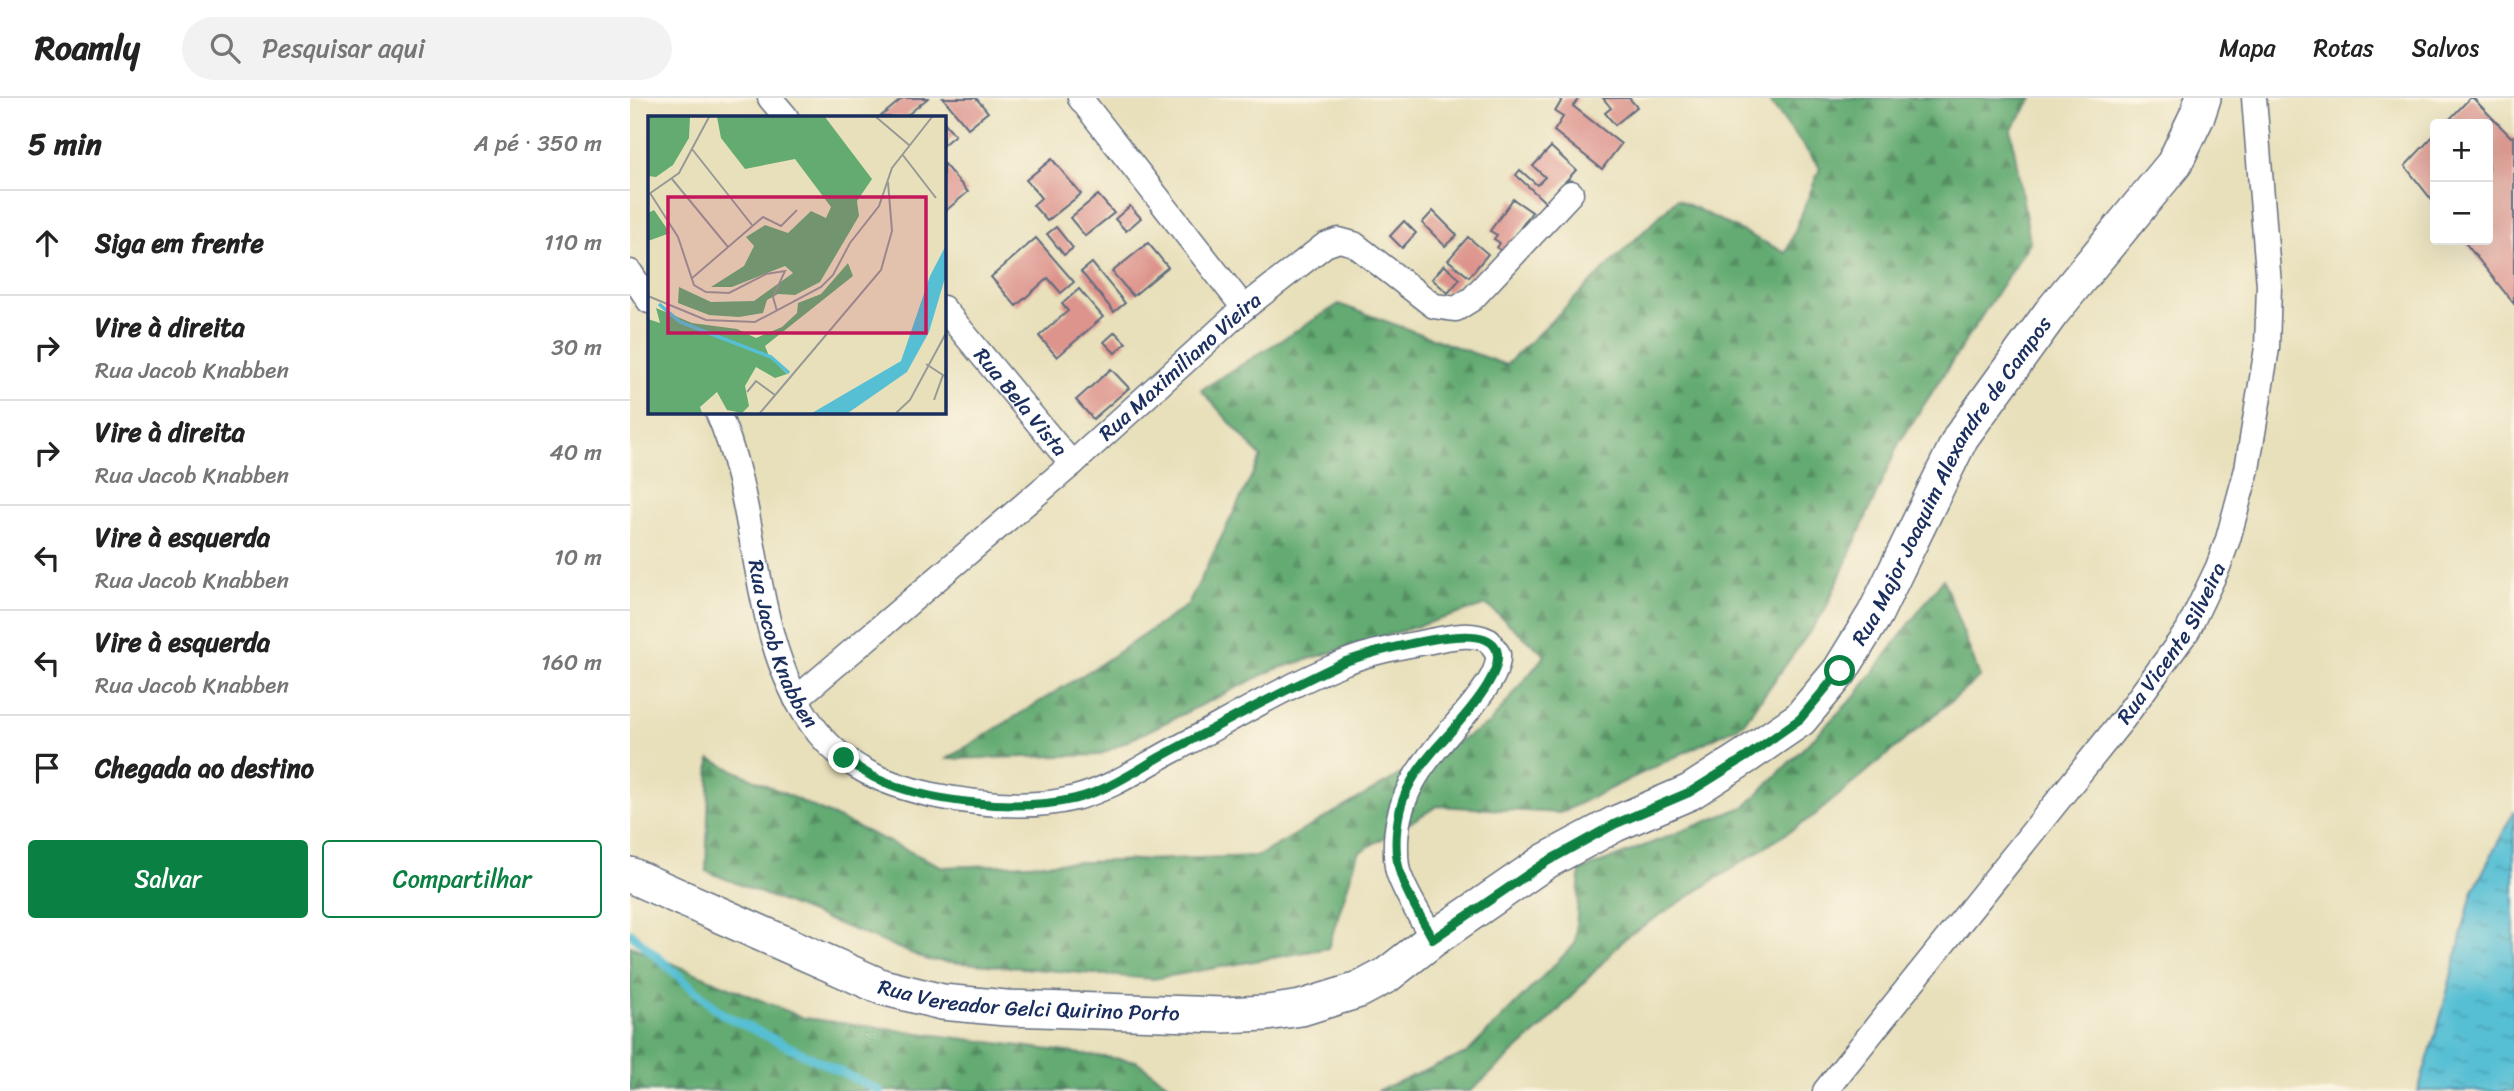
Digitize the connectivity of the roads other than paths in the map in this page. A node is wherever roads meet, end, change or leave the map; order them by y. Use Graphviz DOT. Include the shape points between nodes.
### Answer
graph roads {
  1 [pos="771,98"];
  2 [pos="1080,98"];
  3 [pos="2203,98"];
  4 [pos="2254,98"];
  5 [pos="785,116"];
  6 [pos="1571,193"];
  7 [pos="630,272"];
  8 [pos="648,300"];
  9 [pos="1244,308"];
  10 [pos="945,310"];
  11 [pos="717,413"];
  12 [pos="1072,464"];
  13 [pos="796,699"];
  14 [pos="630,875"];
  15 [pos="1433,939"];
  16 [pos="1832,1088"];
  1 -- 5 [label="street"];
  2 -- 9 [label="street"];
  3 -- 15 [label="main road, Rua Major Joaquim Alexandre de Campos" via="2174,164 2051,313 1961,437 1875,614 1840,671 1800,719 1690,792 1615,824 1546,862"];
  4 -- 16 [label="street, Rua Vicente Silveira" via="2269,285 2267,348 2247,469 2218,567 2188,630 2124,718"];
  6 -- 9 [label="street, Rua Maximiliano Vieira" via="1472,299 1456,309 1434,306 1354,244 1339,240 1325,245"];
  7 -- 8 [label="street"];
  9 -- 12 [label="street, Rua Maximiliano Vieira"];
  10 -- 12 [label="street, Rua Bela Vista"];
  11 -- 13 [label="street, Rua Jacob Knabben" via="737,469 772,632"];
  12 -- 13 [label="street, Rua Maximiliano Vieira"];
  13 -- 15 [label="street, Rua Jacob Knabben" via="825,741 875,778 942,797 1047,803 1112,785 1344,662 1443,638 1483,638 1497,650 1495,672 1409,786 1397,830 1399,875"];
  14 -- 15 [label="main road, Rua Vereador Gelci Quirino Porto" via="882,987 942,1002 1006,1008 1223,1015 1301,1008 1359,990 1387,975"];
}
